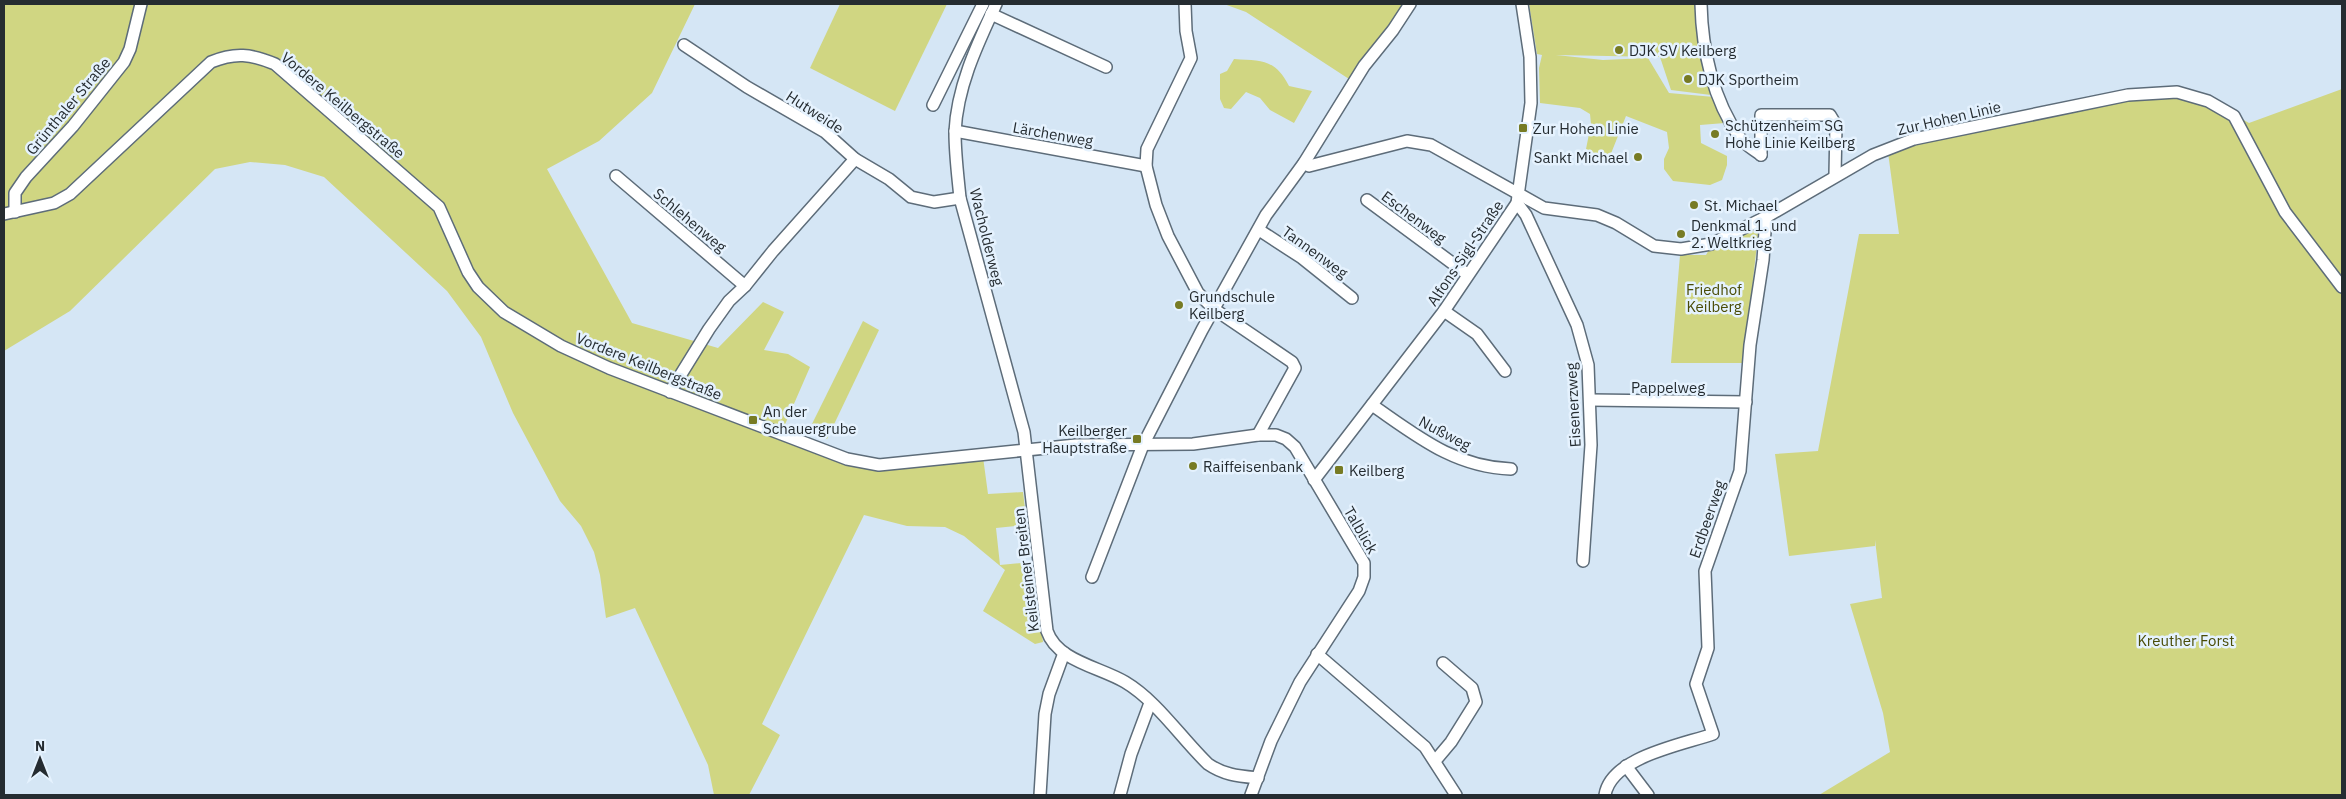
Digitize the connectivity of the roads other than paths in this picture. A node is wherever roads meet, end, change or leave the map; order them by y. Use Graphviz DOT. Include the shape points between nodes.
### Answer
graph roads {
  1 [pos="141,4"];
  2 [pos="983,4"];
  3 [pos="1185,4"];
  4 [pos="1410,4"];
  5 [pos="1522,4"];
  6 [pos="1701,4"];
  7 [pos="994,9"];
  8 [pos="684,45"];
  9 [pos="1106,67"];
  10 [pos="933,105"];
  11 [pos="956,131"];
  12 [pos="855,159"];
  13 [pos="1304,163"];
  14 [pos="1146,166"];
  15 [pos="1835,175"];
  16 [pos="616,176"];
  17 [pos="960,198"];
  18 [pos="1517,198"];
  19 [pos="1368,200"];
  20 [pos="9,213"];
  21 [pos="1766,217"];
  22 [pos="1259,230"];
  23 [pos="1467,274"];
  24 [pos="745,286"];
  25 [pos="2342,286"];
  26 [pos="1352,298"];
  27 [pos="1214,309"];
  28 [pos="1444,311"];
  29 [pos="1505,371"];
  30 [pos="670,392"];
  31 [pos="1590,400"];
  32 [pos="1746,402"];
  33 [pos="1372,405"];
  34 [pos="1258,435"];
  35 [pos="1143,445"];
  36 [pos="1028,450"];
  37 [pos="1511,469"];
  38 [pos="1314,480"];
  39 [pos="1583,561"];
  40 [pos="1092,577"];
  41 [pos="1064,653"];
  42 [pos="1317,654"];
  43 [pos="1443,663"];
  44 [pos="1150,703"];
  45 [pos="1435,761"];
  46 [pos="1626,766"];
  47 [pos="1258,778"];
  48 [pos="1040,795"];
  49 [pos="1120,795"];
  50 [pos="1251,795"];
  51 [pos="1456,795"];
  52 [pos="1606,795"];
  53 [pos="1648,795"];
  1 -- 20 [label="street, Grünthaler Straße" via="124,62 79,119 26,177 15,193"];
  2 -- 10 [label="street"];
  3 -- 14 [label="street" via="1192,58 1147,149"];
  4 -- 13 [label="street" via="1364,66"];
  5 -- 18 [label="street, Alfons-Sigl-Straße" via="1530,58 1531,103"];
  6 -- 15 [label="street" via="1715,92 1741,140 1761,155 1761,115 1830,114 1836,125"];
  7 -- 9 [label="street"];
  7 -- 11 [label="street, Wacholderweg" via="964,82"];
  8 -- 12 [label="street, Hutweide" via="747,87 825,132"];
  11 -- 14 [label="street, Lärchenweg"];
  11 -- 17 [label="street, Wacholderweg"];
  12 -- 17 [label="street, Hutweide" via="912,196 934,202"];
  12 -- 24 [label="street"];
  13 -- 18 [label="street, Zur Hohen Linie" via="1309,166 1407,141 1418,142 1431,145"];
  13 -- 22 [label="street" via="1266,215"];
  14 -- 27 [label="street" via="1168,236 1198,293"];
  15 -- 21 [label="street, Zur Hohen Linie"];
  15 -- 25 [label="street, Zur Hohen Linie" via="1914,139 2128,95 2177,92 2208,101 2234,116 2285,212"];
  16 -- 24 [label="street, Schlehenweg"];
  17 -- 36 [label="street, Wacholderweg"];
  18 -- 21 [label="street, Zur Hohen Linie" via="1544,208 1597,216 1616,223 1654,246 1681,249 1711,244"];
  18 -- 23 [label="street, Alfons-Sigl-Straße"];
  18 -- 31 [label="street, Eisenerzweg" via="1577,325 1588,364"];
  19 -- 23 [label="street, Eschenweg"];
  20 -- 30 [label="street, Vordere Keilbergstraße" via="54,204 70,194 210,62 241,54 258,57 275,64 439,207 468,272 478,287 504,312 561,346"];
  21 -- 32 [label="street, Erdbeerweg"];
  22 -- 26 [label="street, Tannenweg" via="1302,258"];
  22 -- 27 [label="street"];
  23 -- 28 [label="street, Alfons-Sigl-Straße"];
  24 -- 30 [label="street" via="709,329"];
  27 -- 34 [label="street" via="1292,362 1295,368"];
  27 -- 35 [label="street"];
  28 -- 29 [label="street" via="1476,334"];
  28 -- 33 [label="street, Alfons-Sigl-Straße"];
  30 -- 36 [label="street, Vordere Keilbergstraße" via="847,459 879,466"];
  31 -- 32 [label="street, Pappelweg"];
  31 -- 39 [label="street, Eisenerzweg" via="1591,445"];
  32 -- 46 [label="street, Erdbeerweg" via="1740,470 1705,571 1708,648 1696,684 1714,734"];
  33 -- 37 [label="street, Nußweg" via="1452,457 1481,466"];
  33 -- 38 [label="street, Alfons-Sigl-Straße"];
  34 -- 35 [label="street, Talblick" via="1193,444"];
  34 -- 38 [label="street, Talblick" via="1276,435 1286,439 1295,447"];
  35 -- 36 [label="street, Vordere Keilbergstraße" via="1095,444"];
  35 -- 40 [label="street"];
  36 -- 41 [label="street, Keilsteiner Breiten" via="1047,631 1050,641"];
  38 -- 42 [label="street, Talblick" via="1364,563 1359,591"];
  41 -- 44 [label="street, Keilsteiner Breiten" via="1127,683"];
  41 -- 48 [label="street" via="1045,714"];
  42 -- 45 [label="street" via="1425,747"];
  42 -- 47 [label="street, Talblick" via="1285,711"];
  43 -- 45 [label="street" via="1472,688 1476,702"];
  44 -- 47 [label="street, Keilsteiner Breiten" via="1208,764 1232,776"];
  44 -- 49 [label="street"];
  45 -- 51 [label="street"];
  46 -- 52 [label="street" via="1609,781"];
  46 -- 53 [label="street"];
  47 -- 50 [label="street, Talblick"];
}
